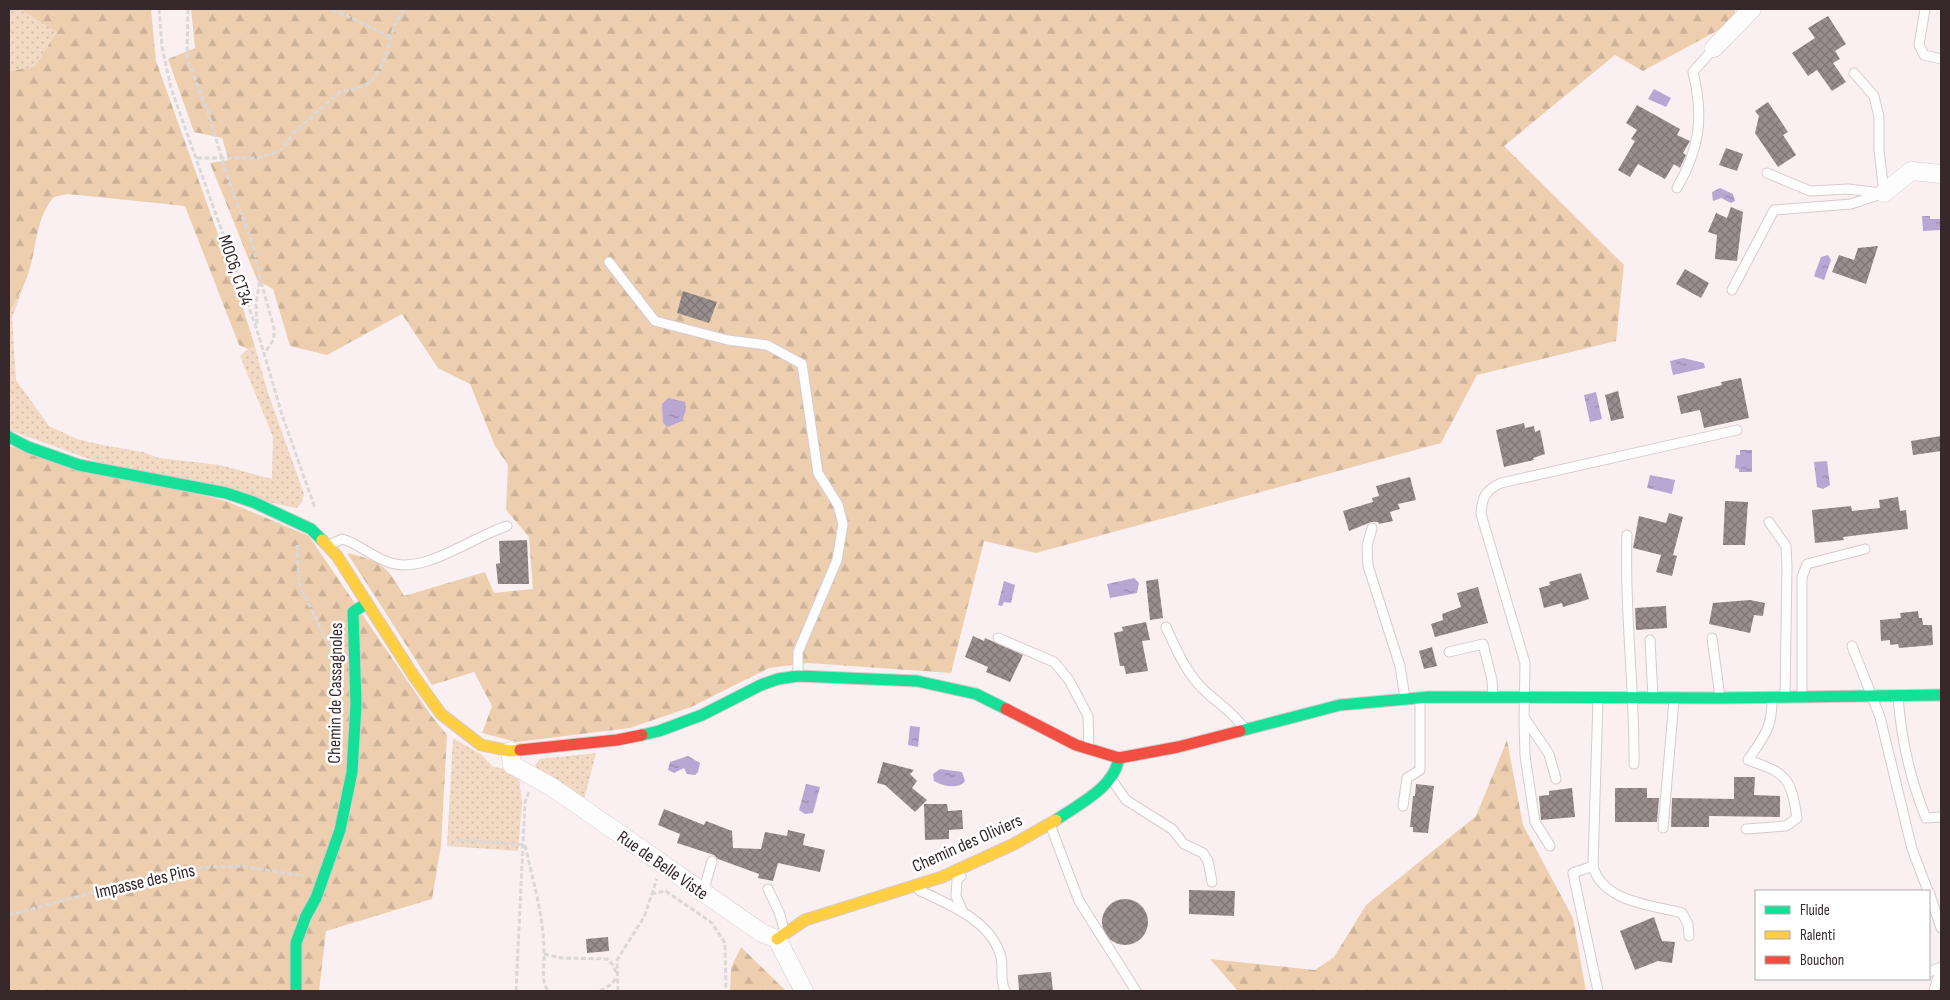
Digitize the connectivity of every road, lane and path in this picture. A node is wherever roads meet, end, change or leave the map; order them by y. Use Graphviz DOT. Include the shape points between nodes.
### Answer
graph roads {
  1 [pos="159,9"];
  2 [pos="188,9"];
  3 [pos="332,9"];
  4 [pos="404,9"];
  5 [pos="1752,9"];
  6 [pos="1925,9"];
  7 [pos="391,37"];
  8 [pos="1714,48"];
  9 [pos="1941,59"];
  10 [pos="1854,73"];
  11 [pos="222,156"];
  12 [pos="197,158"];
  13 [pos="1767,173"];
  14 [pos="1941,174"];
  15 [pos="1677,188"];
  16 [pos="1884,193"];
  17 [pos="609,262"];
  18 [pos="260,279"];
  19 [pos="1732,290"];
  20 [pos="257,330"];
  21 [pos="264,354"];
  22 [pos="1737,430"];
  23 [pos="9,437"];
  24 [pos="1769,522"];
  25 [pos="507,526"];
  26 [pos="308,528"];
  27 [pos="1372,528"];
  28 [pos="1627,535"];
  29 [pos="329,546"];
  30 [pos="1865,549"];
  31 [pos="367,603"];
  32 [pos="1166,627"];
  33 [pos="998,638"];
  34 [pos="1712,638"];
  35 [pos="1650,640"];
  36 [pos="1852,646"];
  37 [pos="1449,652"];
  38 [pos="334,656"];
  39 [pos="798,676"];
  40 [pos="1941,695"];
  41 [pos="1493,696"];
  42 [pos="1872,696"];
  43 [pos="1898,696"];
  44 [pos="1523,697"];
  45 [pos="1674,697"];
  46 [pos="1772,697"];
  47 [pos="1785,697"];
  48 [pos="1802,697"];
  49 [pos="1405,698"];
  50 [pos="1420,698"];
  51 [pos="1598,698"];
  52 [pos="1632,698"];
  53 [pos="1652,698"];
  54 [pos="1720,698"];
  55 [pos="1524,717"];
  56 [pos="1245,730"];
  57 [pos="1089,750"];
  58 [pos="510,751"];
  59 [pos="1119,758"];
  60 [pos="1634,764"];
  61 [pos="536,778"];
  62 [pos="1112,779"];
  63 [pos="1556,779"];
  64 [pos="1403,806"];
  65 [pos="1941,817"];
  66 [pos="1050,825"];
  67 [pos="1663,828"];
  68 [pos="1746,829"];
  69 [pos="458,840"];
  70 [pos="525,845"];
  71 [pos="1550,846"];
  72 [pos="712,861"];
  73 [pos="974,863"];
  74 [pos="1593,866"];
  75 [pos="665,867"];
  76 [pos="313,876"];
  77 [pos="1212,882"];
  78 [pos="913,886"];
  79 [pos="768,889"];
  80 [pos="1927,890"];
  81 [pos="703,893"];
  82 [pos="650,894"];
  83 [pos="1930,898"];
  84 [pos="963,912"];
  85 [pos="9,915"];
  86 [pos="1941,928"];
  87 [pos="781,936"];
  88 [pos="1689,936"];
  89 [pos="544,954"];
  90 [pos="1941,967"];
  91 [pos="617,976"];
  92 [pos="296,991"];
  93 [pos="516,991"];
  94 [pos="548,991"];
  95 [pos="600,991"];
  96 [pos="618,991"];
  97 [pos="726,991"];
  98 [pos="804,991"];
  99 [pos="1005,991"];
  100 [pos="1136,991"];
  101 [pos="1598,991"];
  102 [pos="1934,991"];
  1 -- 12 [label="path, MOC6, CT34" via="165,66"];
  2 -- 11 [label="path" via="187,60"];
  3 -- 7 [label="path"];
  4 -- 7 [label="path" via="394,24"];
  5 -- 8 [label="street"];
  6 -- 9 [label="lane" via="1919,45 1924,56"];
  7 -- 11 [label="path" via="383,63 372,81 340,92 293,133 284,148 257,158"];
  8 -- 15 [label="lane" via="1693,72 1700,125 1692,162"];
  10 -- 16 [label="lane" via="1874,96 1879,118"];
  11 -- 12 [label="path"];
  11 -- 18 [label="path" via="253,244"];
  12 -- 20 [label="path, MOC6, CT34"];
  13 -- 16 [label="lane" via="1810,191 1848,189"];
  14 -- 16 [label="street" via="1911,171"];
  16 -- 19 [label="lane" via="1851,204 1774,210"];
  17 -- 39 [label="lane" via="655,321 728,340 767,345 802,364 818,473 838,505 843,524 837,560 798,652"];
  18 -- 20 [label="path"];
  18 -- 21 [label="path" via="274,328 274,339"];
  20 -- 21 [label="path, MOC6, CT34"];
  21 -- 26 [label="path, MOC6, CT34" via="316,508"];
  22 -- 44 [label="lane" via="1489,488 1482,500 1481,514 1525,663"];
  23 -- 26 [label="street" via="79,465 226,493"];
  24 -- 47 [label="lane" via="1786,546"];
  25 -- 29 [label="lane" via="412,564 392,564 342,539"];
  26 -- 29 [label="street"];
  26 -- 38 [label="path, MOC6, CT34" via="297,540 299,584"];
  27 -- 49 [label="lane" via="1367,546 1368,566 1400,666"];
  28 -- 52 [label="lane"];
  29 -- 31 [label="street"];
  30 -- 48 [label="lane" via="1807,564 1802,576"];
  31 -- 58 [label="street" via="440,714 481,745"];
  31 -- 92 [label="street, Chemin de Cassagnoles" via="354,612 356,704 352,772 340,830 296,943"];
  32 -- 56 [label="lane" via="1188,671"];
  33 -- 57 [label="lane" via="1054,662 1069,680 1088,716"];
  34 -- 54 [label="lane"];
  35 -- 53 [label="lane"];
  36 -- 42 [label="lane"];
  37 -- 41 [label="lane" via="1482,644"];
  39 -- 57 [label="street" via="916,681 952,687 976,694"];
  39 -- 58 [label="street" via="761,685 702,715 659,731 617,740"];
  40 -- 43 [label="street"];
  41 -- 44 [label="street"];
  41 -- 50 [label="street"];
  42 -- 43 [label="street"];
  42 -- 48 [label="street"];
  42 -- 80 [label="lane" via="1884,732 1912,849"];
  43 -- 65 [label="lane" via="1900,722 1917,796 1926,818"];
  44 -- 51 [label="street"];
  44 -- 55 [label="lane"];
  45 -- 53 [label="street"];
  45 -- 54 [label="street"];
  45 -- 67 [label="lane"];
  46 -- 47 [label="street"];
  46 -- 54 [label="street"];
  46 -- 68 [label="lane" via="1772,720 1748,760 1771,768 1786,778 1797,818 1786,826"];
  47 -- 48 [label="street"];
  49 -- 50 [label="street"];
  49 -- 56 [label="street" via="1340,705"];
  50 -- 64 [label="lane" via="1420,770 1407,778"];
  51 -- 52 [label="street"];
  51 -- 74 [label="lane"];
  52 -- 53 [label="street"];
  52 -- 60 [label="lane"];
  55 -- 63 [label="lane" via="1549,754"];
  55 -- 71 [label="lane" via="1525,756 1534,822"];
  56 -- 59 [label="street"];
  57 -- 59 [label="street"];
  58 -- 61 [label="street, Rue de Belle Viste" via="512,765"];
  59 -- 62 [label="street"];
  61 -- 70 [label="path" via="525,802"];
  61 -- 75 [label="street, Rue de Belle Viste"];
  62 -- 66 [label="street, Chemin des Oliviers"];
  62 -- 77 [label="lane" via="1126,800 1172,828 1184,844 1203,853"];
  66 -- 73 [label="street, Chemin des Oliviers"];
  66 -- 100 [label="lane" via="1079,901"];
  69 -- 70 [label="path"];
  70 -- 89 [label="path" via="537,893"];
  70 -- 93 [label="path"];
  72 -- 81 [label="lane"];
  73 -- 78 [label="street, Chemin des Oliviers"];
  73 -- 84 [label="lane" via="956,880 956,896"];
  74 -- 88 [label="lane" via="1594,872 1610,890 1628,900 1682,913 1688,924"];
  74 -- 101 [label="lane" via="1573,873"];
  75 -- 81 [label="street, Rue de Belle Viste"];
  75 -- 82 [label="path"];
  76 -- 85 [label="path, Impasse des Pins" via="241,866 174,871"];
  78 -- 84 [label="lane"];
  78 -- 87 [label="street, Chemin des Oliviers" via="805,920"];
  79 -- 87 [label="lane" via="779,912"];
  81 -- 87 [label="street, Rue de Belle Viste" via="762,933"];
  82 -- 91 [label="path" via="644,917 617,960"];
  82 -- 97 [label="path" via="666,892 712,923 725,943"];
  83 -- 86 [label="lane"];
  84 -- 99 [label="lane" via="992,937 1001,958 1000,979"];
  87 -- 98 [label="street"];
  89 -- 91 [label="path" via="562,958 607,959 614,965"];
  89 -- 94 [label="path" via="544,985"];
  90 -- 102 [label="lane"];
  91 -- 95 [label="path" via="612,984"];
  91 -- 96 [label="path"];
}
